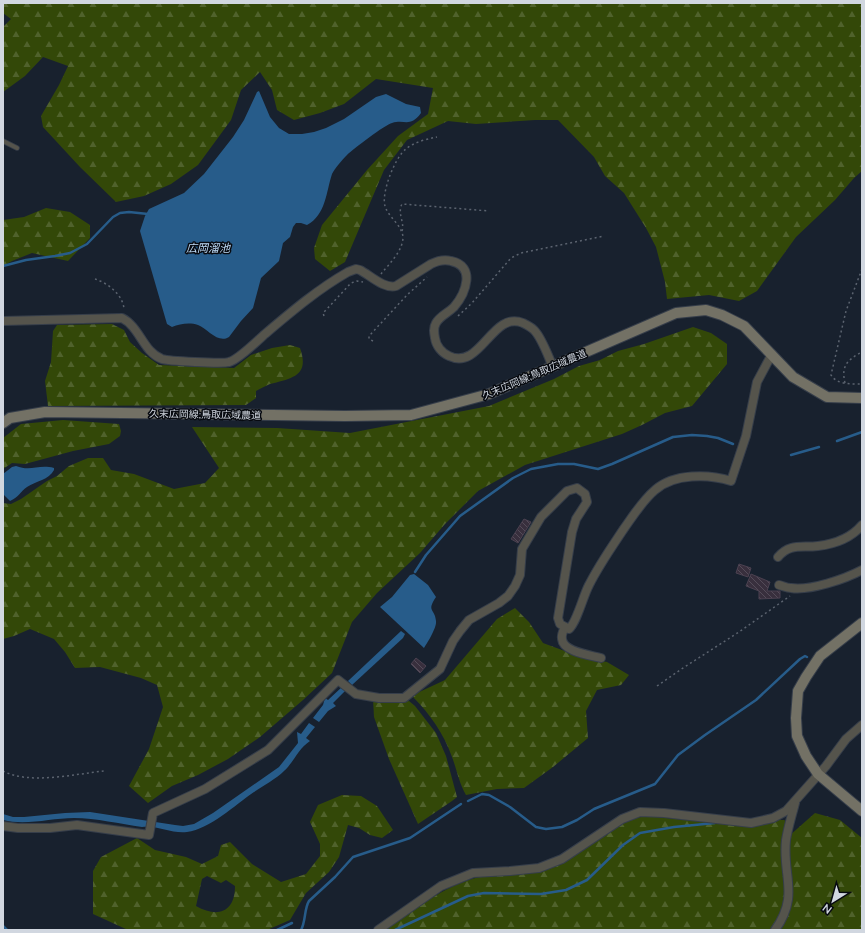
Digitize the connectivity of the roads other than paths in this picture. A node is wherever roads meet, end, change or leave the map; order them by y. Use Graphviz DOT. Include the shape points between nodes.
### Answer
graph roads {
  1 [pos="3,141"];
  2 [pos="17,148"];
  3 [pos="3,321"];
  4 [pos="772,354"];
  5 [pos="553,367"];
  6 [pos="862,398"];
  7 [pos="3,423"];
  8 [pos="862,525"];
  9 [pos="778,557"];
  10 [pos="862,570"];
  11 [pos="779,585"];
  12 [pos="862,623"];
  13 [pos="565,627"];
  14 [pos="601,658"];
  15 [pos="862,724"];
  16 [pos="818,774"];
  17 [pos="795,801"];
  18 [pos="862,811"];
  19 [pos="3,826"];
  20 [pos="378,930"];
  21 [pos="775,930"];
  1 -- 2 [label="lane"];
  3 -- 5 [label="street" via="122,318 134,327 153,353 161,359 229,362 238,358 282,320 348,272 360,270 392,287 436,261 447,260 461,265 467,279 458,301 439,319 434,328 436,342 441,351 456,359 468,356 502,325 515,321 534,330"];
  4 -- 5 [label="street, 久末広岡線;鳥取広域農道" via="744,326 706,310 676,313"];
  4 -- 6 [label="street, 久末広岡線;鳥取広域農道" via="793,377 826,397"];
  4 -- 13 [label="street" via="757,382 746,436 731,481 703,475 670,481 657,488 644,501 600,564 573,625 569,629"];
  5 -- 7 [label="street, 久末広岡線;鳥取広域農道" via="489,394 412,414 345,416 45,412 10,418"];
  8 -- 9 [label="street" via="841,541 788,548"];
  10 -- 11 [label="street" via="818,586 796,588"];
  12 -- 16 [label="street" via="820,656 798,691 797,736"];
  13 -- 14 [label="street" via="561,637 563,644 569,649"];
  13 -- 19 [label="street" via="560,624 558,618 572,532 586,502 585,494 577,488 567,491 541,517 522,549 520,575 508,596 469,620 453,641 440,669 404,698 379,698 356,694 338,680 268,750 205,788 153,813 149,835 76,825 50,828"];
  15 -- 16 [label="street"];
  16 -- 17 [label="street"];
  16 -- 18 [label="street"];
  17 -- 20 [label="street" via="781,815 751,823 640,812 622,819 562,859 540,868 473,873 441,886"];
  17 -- 21 [label="street" via="786,840 790,892 787,908"];
}
